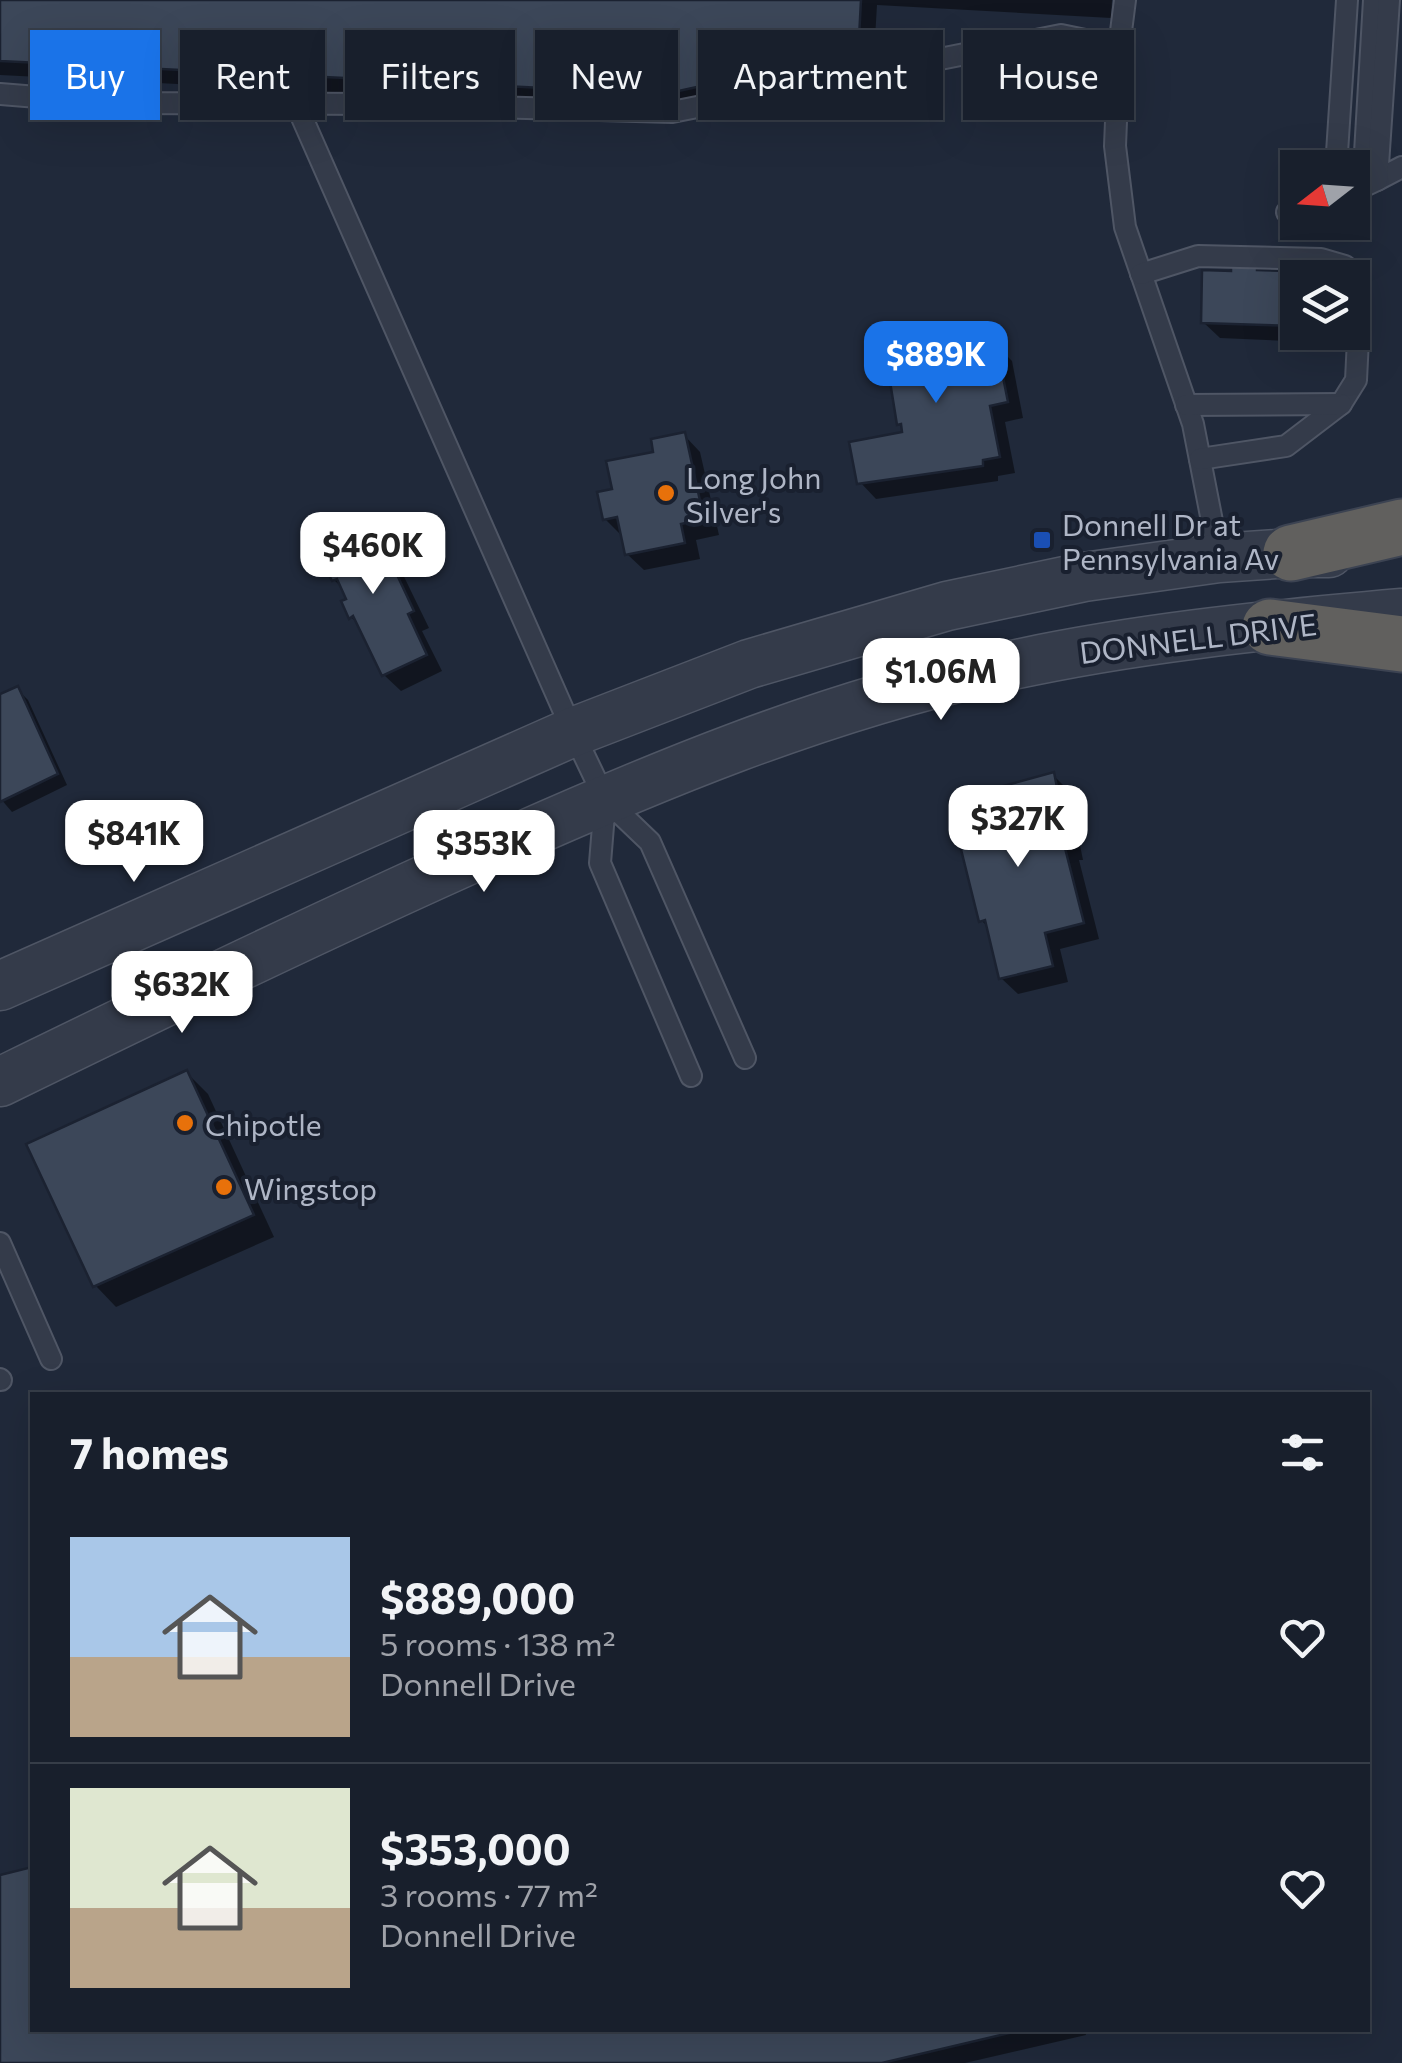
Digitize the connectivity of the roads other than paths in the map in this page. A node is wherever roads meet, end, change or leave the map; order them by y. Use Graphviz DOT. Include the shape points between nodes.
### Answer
graph roads {
  1 [pos="1125,0"];
  2 [pos="1347,0"];
  3 [pos="1374,0"];
  4 [pos="1389,0"];
  5 [pos="1121,30"];
  6 [pos="963,55"];
  7 [pos="0,94"];
  8 [pos="180,103"];
  9 [pos="325,105"];
  10 [pos="303,120"];
  11 [pos="1116,120"];
  12 [pos="1337,150"];
  13 [pos="1365,150"];
  14 [pos="1402,167"];
  15 [pos="1378,180"];
  16 [pos="1370,184"];
  17 [pos="1141,274"];
  18 [pos="1342,404"];
  19 [pos="1186,405"];
  20 [pos="1200,459"];
  21 [pos="1402,527"];
  22 [pos="1292,552"];
  23 [pos="1402,555"];
  24 [pos="1219,558"];
  25 [pos="1402,614"];
  26 [pos="1270,627"];
  27 [pos="1402,644"];
  28 [pos="573,732"];
  29 [pos="606,799"];
  30 [pos="0,986"];
  31 [pos="745,1058"];
  32 [pos="692,1076"];
  33 [pos="0,1082"];
  34 [pos="0,1243"];
  35 [pos="50,1358"];
  1 -- 5 [label="lane"];
  2 -- 12 [label="lane"];
  3 -- 13 [label="lane"];
  4 -- 15 [label="lane"];
  6 -- 9 [label="lane" via="672,112"];
  7 -- 8 [label="lane"];
  10 -- 28 [label="lane"];
  11 -- 17 [label="lane" via="1125,228"];
  14 -- 15 [label="lane"];
  15 -- 16 [label="lane"];
  17 -- 18 [label="lane" via="1198,256 1321,259 1344,266 1356,277 1359,319 1356,380"];
  17 -- 19 [label="lane"];
  18 -- 19 [label="lane"];
  18 -- 20 [label="lane" via="1286,446"];
  19 -- 20 [label="lane"];
  20 -- 24 [label="lane"];
  21 -- 22 [label="highway"];
  22 -- 23 [label="street"];
  22 -- 24 [label="street"];
  24 -- 28 [label="street" via="1084,578 880,624 749,664"];
  25 -- 26 [label="street, DONNELL DRIVE"];
  26 -- 27 [label="highway"];
  26 -- 29 [label="street, DONNELL DRIVE" via="990,670 822,716"];
  28 -- 29 [label="lane"];
  28 -- 30 [label="street"];
  29 -- 31 [label="lane" via="650,842"];
  29 -- 32 [label="lane" via="600,863"];
  29 -- 33 [label="street, DONNELL DRIVE" via="331,921"];
  34 -- 35 [label="lane"];
}
